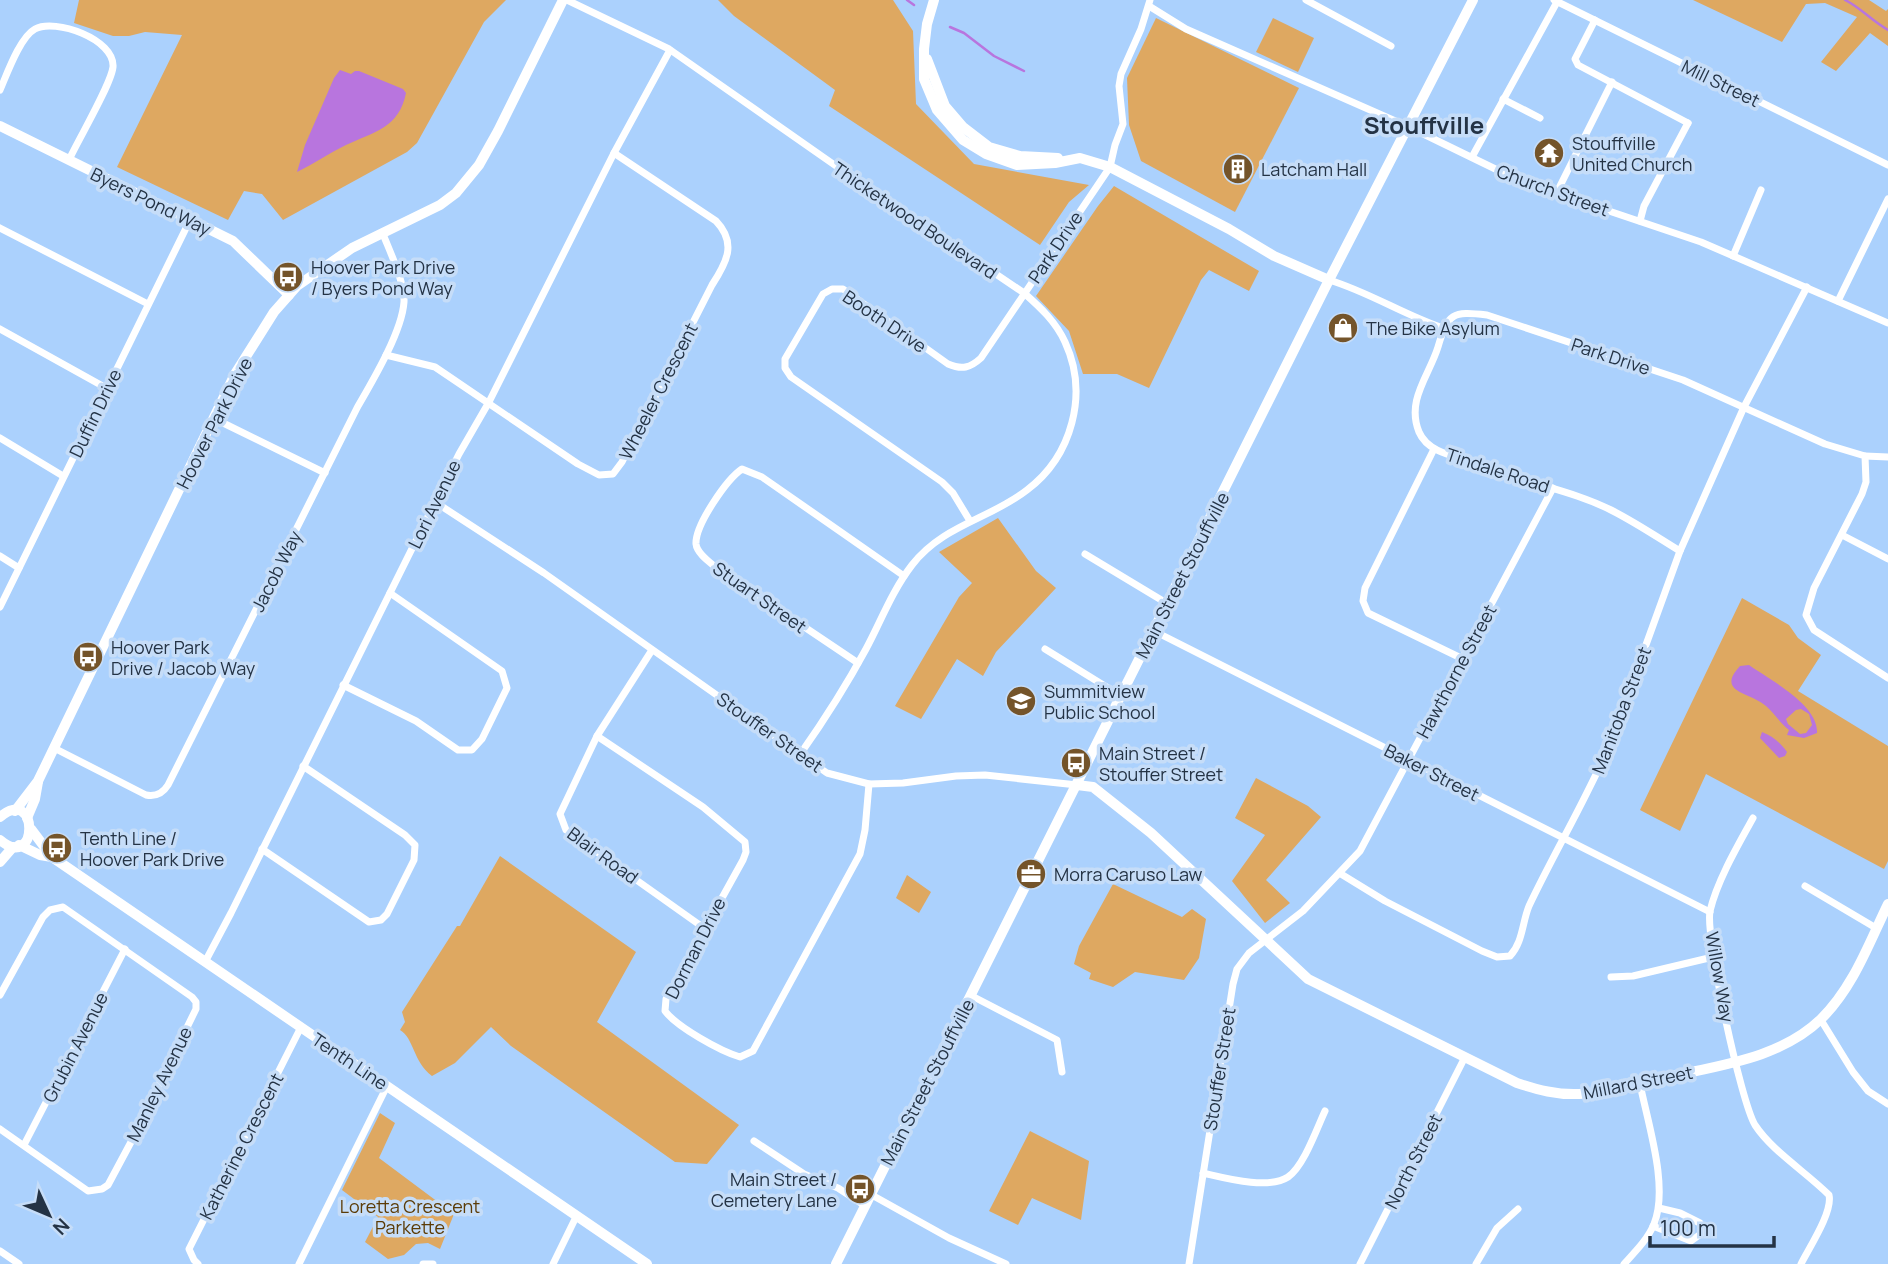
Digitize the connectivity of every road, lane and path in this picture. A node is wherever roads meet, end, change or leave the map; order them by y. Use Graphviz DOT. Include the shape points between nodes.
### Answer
graph roads {
  1 [pos="565,0"];
  2 [pos="934,0"];
  3 [pos="1306,0"];
  4 [pos="1474,0"];
  5 [pos="1555,1"];
  6 [pos="1149,3"];
  7 [pos="1595,20"];
  8 [pos="1391,46"];
  9 [pos="670,50"];
  10 [pos="1612,82"];
  11 [pos="0,90"];
  12 [pos="1503,99"];
  13 [pos="1540,118"];
  14 [pos="0,126"];
  15 [pos="1409,127"];
  16 [pos="614,153"];
  17 [pos="1472,157"];
  18 [pos="68,160"];
  19 [pos="1888,165"];
  20 [pos="1110,167"];
  21 [pos="1761,190"];
  22 [pos="1556,194"];
  23 [pos="1888,199"];
  24 [pos="190,220"];
  25 [pos="1640,221"];
  26 [pos="0,228"];
  27 [pos="383,234"];
  28 [pos="1732,256"];
  29 [pos="1329,280"];
  30 [pos="1807,287"];
  31 [pos="1024,293"];
  32 [pos="289,295"];
  33 [pos="1838,302"];
  34 [pos="148,304"];
  35 [pos="1888,323"];
  36 [pos="1443,328"];
  37 [pos="0,329"];
  38 [pos="386,355"];
  39 [pos="107,389"];
  40 [pos="489,402"];
  41 [pos="1744,407"];
  42 [pos="215,419"];
  43 [pos="0,438"];
  44 [pos="1434,449"];
  45 [pos="1865,456"];
  46 [pos="1888,457"];
  47 [pos="325,473"];
  48 [pos="64,477"];
  49 [pos="1553,488"];
  50 [pos="435,502"];
  51 [pos="970,521"];
  52 [pos="1842,535"];
  53 [pos="1680,551"];
  54 [pos="1085,554"];
  55 [pos="0,556"];
  56 [pos="1888,559"];
  57 [pos="19,568"];
  58 [pos="904,576"];
  59 [pos="390,593"];
  60 [pos="1168,604"];
  61 [pos="0,607"];
  62 [pos="1154,631"];
  63 [pos="1045,649"];
  64 [pos="652,650"];
  65 [pos="1463,659"];
  66 [pos="858,663"];
  67 [pos="1888,678"];
  68 [pos="343,685"];
  69 [pos="1121,696"];
  70 [pos="597,736"];
  71 [pos="54,748"];
  72 [pos="801,753"];
  73 [pos="1409,760"];
  74 [pos="303,766"];
  75 [pos="38,781"];
  76 [pos="869,784"];
  77 [pos="1077,785"];
  78 [pos="5,813"];
  79 [pos="27,818"];
  80 [pos="1753,818"];
  81 [pos="31,829"];
  82 [pos="1564,838"];
  83 [pos="0,840"];
  84 [pos="16,846"];
  85 [pos="262,849"];
  86 [pos="52,857"];
  87 [pos="0,862"];
  88 [pos="1341,874"];
  89 [pos="1804,886"];
  90 [pos="1888,904"];
  91 [pos="1710,912"];
  92 [pos="704,928"];
  93 [pos="1876,928"];
  94 [pos="1266,939"];
  95 [pos="125,949"];
  96 [pos="1713,957"];
  97 [pos="205,962"];
  98 [pos="1611,977"];
  99 [pos="0,995"];
  100 [pos="970,995"];
  101 [pos="1821,1020"];
  102 [pos="300,1027"];
  103 [pos="1465,1057"];
  104 [pos="1736,1062"];
  105 [pos="1062,1072"];
  106 [pos="1640,1084"];
  107 [pos="387,1086"];
  108 [pos="1888,1104"];
  109 [pos="1325,1111"];
  110 [pos="0,1129"];
  111 [pos="754,1141"];
  112 [pos="24,1145"];
  113 [pos="1203,1173"];
  114 [pos="870,1194"];
  115 [pos="864,1205"];
  116 [pos="1659,1208"];
  117 [pos="1518,1209"];
  118 [pos="576,1217"];
  119 [pos="1653,1226"];
  120 [pos="0,1251"];
  121 [pos="19,1264"];
  122 [pos="198,1264"];
  123 [pos="299,1264"];
  124 [pos="423,1264"];
  125 [pos="433,1264"];
  126 [pos="553,1264"];
  127 [pos="647,1264"];
  128 [pos="836,1264"];
  129 [pos="1006,1264"];
  130 [pos="1189,1264"];
  131 [pos="1360,1264"];
  132 [pos="1476,1264"];
  133 [pos="1624,1264"];
  134 [pos="1801,1264"];
  1 -- 9 [label="street, Thicketwood Boulevard"];
  1 -- 27 [label="street, Hoover Park Drive" via="479,165 440,205"];
  2 -- 20 [label="street" via="927,24 924,79 937,110 963,140 1017,165 1080,158"];
  3 -- 8 [label="street"];
  4 -- 15 [label="street, Main Street Stouffville"];
  5 -- 7 [label="street, Mill Street"];
  5 -- 12 [label="street"];
  6 -- 15 [label="street, Church Street" via="1186,29"];
  6 -- 20 [label="street, Park Drive" via="1121,74 1123,124"];
  7 -- 10 [label="street" via="1575,59 1578,65"];
  7 -- 19 [label="street, Mill Street"];
  9 -- 16 [label="street, Lori Avenue"];
  9 -- 31 [label="street, Thicketwood Boulevard"];
  10 -- 22 [label="street"];
  10 -- 25 [label="street" via="1691,122"];
  11 -- 18 [label="street" via="25,37 36,28 47,26 88,36 109,50 111,75"];
  12 -- 13 [label="street"];
  12 -- 17 [label="street"];
  14 -- 18 [label="street, Byers Pond Way"];
  15 -- 17 [label="street, Church Street"];
  15 -- 29 [label="street, Main Street Stouffville"];
  16 -- 40 [label="street, Lori Avenue"];
  16 -- 40 [label="street, Wheeler Crescent" via="725,230 728,253 720,273 612,474 598,475 578,464"];
  17 -- 22 [label="street, Church Street"];
  18 -- 24 [label="street, Byers Pond Way"];
  20 -- 29 [label="street" via="1274,256"];
  20 -- 31 [label="street, Park Drive"];
  21 -- 28 [label="street"];
  22 -- 25 [label="street, Church Street"];
  23 -- 33 [label="street"];
  24 -- 32 [label="street, Byers Pond Way" via="233,241"];
  24 -- 34 [label="street, Duffin Drive"];
  25 -- 28 [label="street, Church Street"];
  26 -- 34 [label="street"];
  27 -- 32 [label="street, Hoover Park Drive" via="352,247"];
  27 -- 38 [label="street, Jacob Way" via="404,302"];
  28 -- 30 [label="street, Church Street"];
  29 -- 36 [label="street"];
  29 -- 60 [label="street, Main Street Stouffville"];
  30 -- 33 [label="street, Church Street"];
  30 -- 41 [label="street, Manitoba Street"];
  31 -- 51 [label="street, Thicketwood Boulevard" via="1044,311 1068,349 1075,383 1073,421 1063,448 1038,482"];
  31 -- 51 [label="street, Booth Drive" via="981,358 969,367 948,364 842,289 823,294 785,359 790,377 942,482"];
  32 -- 42 [label="street, Hoover Park Drive" via="235,374"];
  33 -- 35 [label="street, Church Street"];
  34 -- 39 [label="street, Duffin Drive"];
  36 -- 41 [label="street, Park Drive" via="1463,313 1487,315 1683,380"];
  36 -- 44 [label="street, Tindale Road" via="1414,405 1419,433"];
  37 -- 39 [label="street"];
  38 -- 40 [label="street, Wheeler Crescent" via="435,367"];
  38 -- 47 [label="street, Jacob Way"];
  39 -- 48 [label="street, Duffin Drive"];
  40 -- 50 [label="street, Lori Avenue"];
  41 -- 45 [label="street, Park Drive" via="1825,444"];
  41 -- 53 [label="street, Manitoba Street"];
  42 -- 47 [label="street"];
  42 -- 71 [label="street, Hoover Park Drive"];
  43 -- 48 [label="street"];
  44 -- 49 [label="street, Tindale Road"];
  44 -- 65 [label="street" via="1363,601 1368,613"];
  45 -- 46 [label="street, Park Drive"];
  45 -- 52 [label="street" via="1866,482"];
  47 -- 71 [label="street, Jacob Way" via="164,791 152,796 138,793"];
  48 -- 57 [label="street, Duffin Drive"];
  49 -- 53 [label="street, Tindale Road" via="1611,510"];
  49 -- 65 [label="street, Hawthorne Street"];
  50 -- 59 [label="street, Lori Avenue"];
  50 -- 64 [label="street, Stouffer Street"];
  51 -- 58 [label="street, Thicketwood Boulevard" via="937,540"];
  52 -- 56 [label="street"];
  52 -- 67 [label="street" via="1814,588 1806,615 1814,630"];
  53 -- 82 [label="street, Manitoba Street" via="1610,744"];
  54 -- 60 [label="street"];
  55 -- 57 [label="street"];
  57 -- 61 [label="street, Duffin Drive"];
  58 -- 66 [label="street, Thicketwood Boulevard"];
  58 -- 66 [label="street, Stuart Street" via="762,477 742,469 723,488 701,527 696,544 718,569"];
  59 -- 68 [label="street, Lori Avenue"];
  59 -- 68 [label="street" via="502,671 507,688 482,739 472,750 458,750 416,721"];
  60 -- 62 [label="street, Main Street Stouffville"];
  62 -- 69 [label="street, Main Street Stouffville"];
  62 -- 73 [label="street, Baker Street"];
  63 -- 69 [label="street"];
  64 -- 70 [label="street, Blair Road"];
  64 -- 72 [label="street, Stouffer Street"];
  65 -- 73 [label="street, Hawthorne Street"];
  66 -- 72 [label="street, Thicketwood Boulevard" via="829,716"];
  68 -- 74 [label="street, Lori Avenue"];
  69 -- 77 [label="street, Main Street Stouffville"];
  70 -- 92 [label="street, Blair Road" via="562,804 561,822 573,836"];
  70 -- 92 [label="street, Dorman Drive" via="703,807 745,842 743,860"];
  71 -- 75 [label="street, Hoover Park Drive"];
  72 -- 76 [label="street, Stouffer Street" via="827,773"];
  73 -- 82 [label="street, Baker Street"];
  73 -- 88 [label="street, Hawthorne Street" via="1369,837"];
  74 -- 85 [label="street, Lori Avenue"];
  74 -- 85 [label="street" via="405,835 415,845 414,860 387,914 369,922"];
  75 -- 78 [label="street, Hoover Park Drive"];
  75 -- 79 [label="street, Hoover Park Drive"];
  76 -- 77 [label="street, Stouffer Street" via="985,775"];
  76 -- 92 [label="street, Dorman Drive" via="860,854 747,1055 730,1054 679,1026 665,1011 666,999"];
  77 -- 94 [label="street, Stouffer Street" via="1093,787 1151,834"];
  77 -- 100 [label="street, Main Street Stouffville"];
  78 -- 79 [label="street"];
  79 -- 81 [label="street, Tenth Line"];
  80 -- 91 [label="street, Willow Way"];
  81 -- 84 [label="street" via="28,839"];
  81 -- 86 [label="street, Tenth Line"];
  82 -- 88 [label="street, Manitoba Street" via="1529,906 1510,957 1482,951"];
  82 -- 91 [label="street, Baker Street"];
  83 -- 84 [label="street, Tenth Line"];
  84 -- 86 [label="street, Tenth Line"];
  84 -- 87 [label="street"];
  85 -- 97 [label="street, Lori Avenue"];
  86 -- 97 [label="street, Tenth Line"];
  88 -- 94 [label="street, Hawthorne Street"];
  89 -- 93 [label="street"];
  90 -- 93 [label="street, Millard Street"];
  91 -- 96 [label="street, Willow Way"];
  93 -- 101 [label="street, Millard Street" via="1838,1001"];
  94 -- 103 [label="street, Millard Street" via="1308,979"];
  94 -- 113 [label="street, Stouffer Street" via="1242,962 1233,984"];
  95 -- 99 [label="street, Manley Avenue" via="57,906 43,918"];
  95 -- 112 [label="street, Grubin Avenue"];
  95 -- 112 [label="street, Manley Avenue" via="196,1002 131,1142 108,1185 89,1191"];
  96 -- 98 [label="street"];
  96 -- 104 [label="street, Willow Way"];
  97 -- 102 [label="street, Tenth Line"];
  100 -- 105 [label="street" via="1057,1041"];
  100 -- 114 [label="street, Main Street Stouffville"];
  101 -- 104 [label="street, Millard Street" via="1779,1048"];
  101 -- 108 [label="street" via="1868,1091"];
  102 -- 107 [label="street, Tenth Line"];
  102 -- 122 [label="street, Katherine Crescent" via="190,1249"];
  103 -- 106 [label="street, Millard Street" via="1517,1083 1552,1093 1582,1094"];
  103 -- 131 [label="street, North Street"];
  104 -- 106 [label="street, Millard Street"];
  104 -- 134 [label="street, Willow Way" via="1755,1124 1829,1195 1827,1212"];
  106 -- 116 [label="street" via="1661,1185"];
  107 -- 118 [label="street, Tenth Line"];
  107 -- 123 [label="street"];
  109 -- 113 [label="street" via="1289,1176 1258,1182"];
  110 -- 112 [label="street, Manley Avenue"];
  111 -- 115 [label="street"];
  113 -- 130 [label="street, Stouffer Street"];
  114 -- 115 [label="street, Main Street Stouffville"];
  114 -- 129 [label="street"];
  115 -- 128 [label="street, Main Street Stouffville"];
  116 -- 119 [label="street"];
  116 -- 119 [label="street" via="1700,1223 1702,1233 1691,1241"];
  117 -- 132 [label="street" via="1497,1228"];
  118 -- 126 [label="street"];
  118 -- 127 [label="street, Tenth Line"];
  119 -- 133 [label="street"];
  120 -- 121 [label="street"];
  124 -- 125 [label="street"];
}
